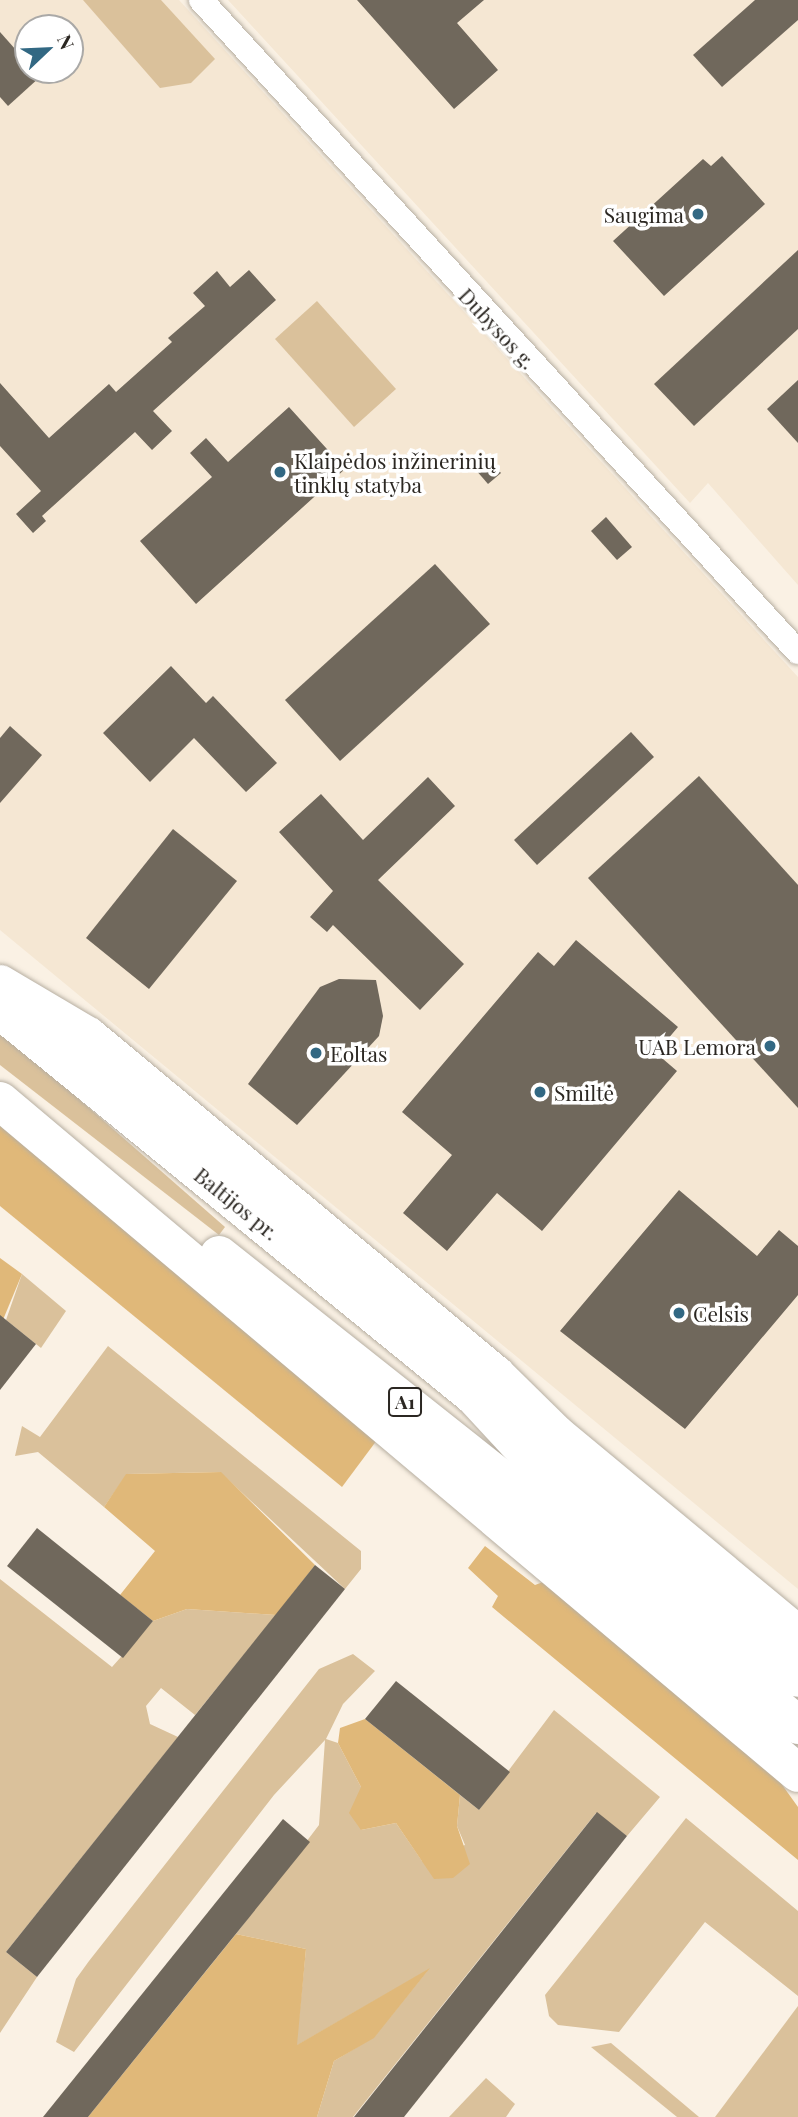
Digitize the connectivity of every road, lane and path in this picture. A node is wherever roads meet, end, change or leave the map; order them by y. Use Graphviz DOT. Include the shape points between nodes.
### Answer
graph roads {
  1 [pos="201,0"];
  2 [pos="798,652"];
  3 [pos="0,984"];
  4 [pos="0,1010"];
  5 [pos="0,1094"];
  6 [pos="0,1101"];
  7 [pos="474,1396"];
  8 [pos="556,1434"];
  9 [pos="798,1635"];
  10 [pos="798,1678"];
  11 [pos="798,1725"];
  12 [pos="798,1773"];
  1 -- 2 [label="street, Dubysos g."];
  3 -- 8 [label="highway" via="88,1036 496,1375"];
  4 -- 7 [label="highway, Baltijos pr. / A1"];
  5 -- 11 [label="highway, A1" via="150,1200 505,1481"];
  6 -- 12 [label="highway"];
  7 -- 8 [label="highway"];
  7 -- 10 [label="highway, A1" via="538,1465"];
  8 -- 9 [label="highway"];
}
